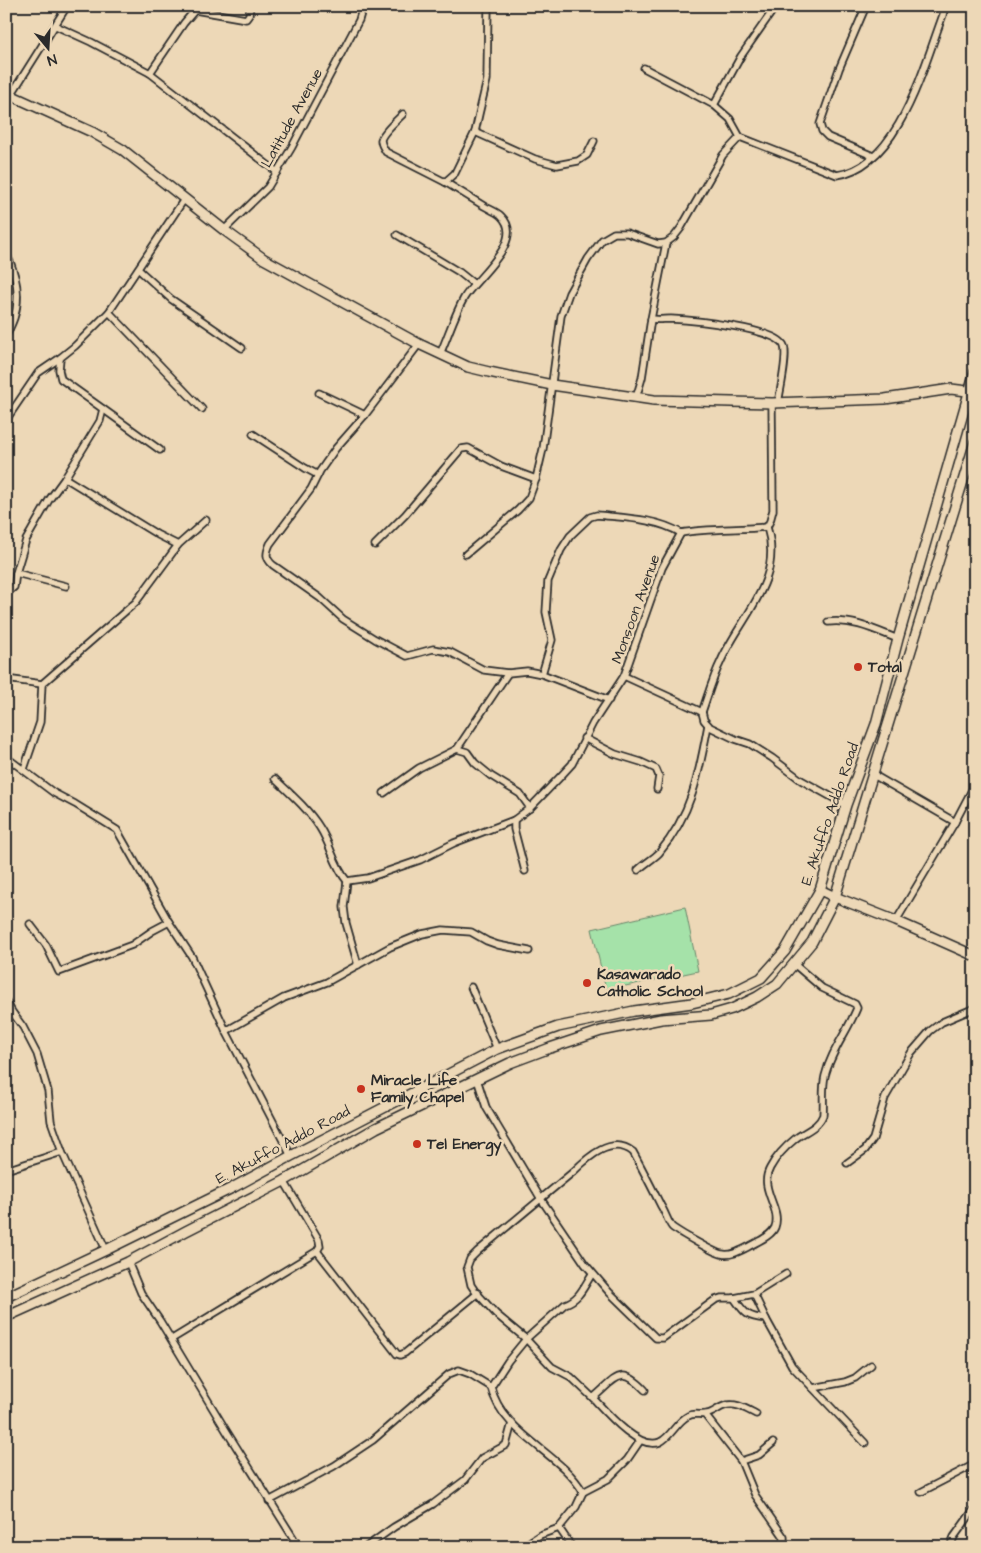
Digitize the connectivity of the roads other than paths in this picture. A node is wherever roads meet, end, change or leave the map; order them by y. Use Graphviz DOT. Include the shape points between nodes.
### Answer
graph roads {
  1 [pos="67,6"];
  2 [pos="250,6"];
  3 [pos="363,6"];
  4 [pos="488,6"];
  5 [pos="776,6"];
  6 [pos="866,6"];
  7 [pos="945,6"];
  8 [pos="195,8"];
  9 [pos="56,26"];
  10 [pos="644,68"];
  11 [pos="150,73"];
  12 [pos="9,94"];
  13 [pos="714,105"];
  14 [pos="403,114"];
  15 [pos="474,132"];
  16 [pos="740,137"];
  17 [pos="594,141"];
  18 [pos="873,156"];
  19 [pos="277,172"];
  20 [pos="445,182"];
  21 [pos="185,198"];
  22 [pos="224,230"];
  23 [pos="397,235"];
  24 [pos="666,243"];
  25 [pos="6,253"];
  26 [pos="138,269"];
  27 [pos="474,284"];
  28 [pos="109,312"];
  29 [pos="651,319"];
  30 [pos="6,336"];
  31 [pos="419,344"];
  32 [pos="242,348"];
  33 [pos="440,354"];
  34 [pos="60,358"];
  35 [pos="975,372"];
  36 [pos="552,385"];
  37 [pos="972,392"];
  38 [pos="319,393"];
  39 [pos="636,398"];
  40 [pos="775,403"];
  41 [pos="103,409"];
  42 [pos="202,409"];
  43 [pos="365,415"];
  44 [pos="6,420"];
  45 [pos="254,434"];
  46 [pos="975,442"];
  47 [pos="160,450"];
  48 [pos="318,474"];
  49 [pos="65,478"];
  50 [pos="536,479"];
  51 [pos="206,520"];
  52 [pos="767,527"];
  53 [pos="681,533"];
  54 [pos="178,545"];
  55 [pos="374,545"];
  56 [pos="466,554"];
  57 [pos="16,573"];
  58 [pos="66,586"];
  59 [pos="6,594"];
  60 [pos="828,622"];
  61 [pos="898,639"];
  62 [pos="508,673"];
  63 [pos="542,674"];
  64 [pos="624,676"];
  65 [pos="6,679"];
  66 [pos="42,684"];
  67 [pos="609,700"];
  68 [pos="702,712"];
  69 [pos="708,725"];
  70 [pos="584,738"];
  71 [pos="457,749"];
  72 [pos="6,757"];
  73 [pos="24,769"];
  74 [pos="872,774"];
  75 [pos="275,778"];
  76 [pos="975,784"];
  77 [pos="658,789"];
  78 [pos="384,794"];
  79 [pos="846,805"];
  80 [pos="530,808"];
  81 [pos="514,820"];
  82 [pos="955,822"];
  83 [pos="638,870"];
  84 [pos="525,871"];
  85 [pos="347,881"];
  86 [pos="820,890"];
  87 [pos="834,897"];
  88 [pos="896,921"];
  89 [pos="169,922"];
  90 [pos="30,924"];
  91 [pos="528,951"];
  92 [pos="975,956"];
  93 [pos="794,964"];
  94 [pos="358,965"];
  95 [pos="471,987"];
  96 [pos="6,1001"];
  97 [pos="975,1008"];
  98 [pos="226,1031"];
  99 [pos="497,1049"];
  100 [pos="477,1079"];
  101 [pos="62,1152"];
  102 [pos="291,1156"];
  103 [pos="847,1163"];
  104 [pos="6,1170"];
  105 [pos="284,1180"];
  106 [pos="541,1199"];
  107 [pos="106,1250"];
  108 [pos="317,1251"];
  109 [pos="128,1262"];
  110 [pos="592,1274"];
  111 [pos="786,1274"];
  112 [pos="478,1293"];
  113 [pos="754,1294"];
  114 [pos="6,1296"];
  115 [pos="734,1298"];
  116 [pos="6,1317"];
  117 [pos="766,1319"];
  118 [pos="172,1339"];
  119 [pos="526,1339"];
  120 [pos="870,1365"];
  121 [pos="491,1387"];
  122 [pos="813,1388"];
  123 [pos="645,1390"];
  124 [pos="594,1398"];
  125 [pos="756,1414"];
  126 [pos="705,1415"];
  127 [pos="512,1424"];
  128 [pos="640,1441"];
  129 [pos="773,1443"];
  130 [pos="865,1443"];
  131 [pos="741,1461"];
  132 [pos="975,1464"];
  133 [pos="583,1492"];
  134 [pos="921,1492"];
  135 [pos="269,1501"];
  136 [pos="975,1508"];
  137 [pos="558,1528"];
  138 [pos="299,1547"];
  139 [pos="366,1547"];
  140 [pos="522,1547"];
  141 [pos="572,1547"];
  142 [pos="784,1547"];
  143 [pos="950,1547"];
  1 -- 9 [label="street"];
  2 -- 8 [label="street" via="246,19"];
  3 -- 19 [label="street, Latitude Avenue" via="344,49"];
  4 -- 15 [label="street" via="487,80"];
  5 -- 13 [label="street"];
  6 -- 18 [label="street" via="820,124 828,137"];
  7 -- 18 [label="street" via="908,110 888,141"];
  8 -- 11 [label="street"];
  9 -- 11 [label="street"];
  9 -- 12 [label="street"];
  10 -- 13 [label="street"];
  11 -- 19 [label="street"];
  12 -- 21 [label="main road" via="115,145"];
  13 -- 16 [label="street" via="730,120"];
  14 -- 20 [label="street" via="382,136 382,146 386,152"];
  15 -- 17 [label="street" via="557,165 578,161 587,155"];
  15 -- 20 [label="street" via="455,173"];
  16 -- 18 [label="street" via="837,175 857,169"];
  16 -- 24 [label="street" via="724,155 681,228"];
  19 -- 22 [label="street, Latitude Avenue" via="268,187"];
  20 -- 27 [label="street" via="501,216 507,225 507,243"];
  21 -- 22 [label="main road"];
  21 -- 26 [label="street"];
  22 -- 31 [label="main road" via="264,259"];
  23 -- 27 [label="street"];
  24 -- 29 [label="street"];
  24 -- 36 [label="street" via="658,244 628,233 614,232 602,240 569,293 561,316"];
  25 -- 30 [label="street" via="17,288 15,317"];
  26 -- 28 [label="street"];
  26 -- 32 [label="street" via="171,299"];
  27 -- 33 [label="street" via="457,311"];
  28 -- 34 [label="street"];
  28 -- 42 [label="street"];
  29 -- 39 [label="street"];
  29 -- 40 [label="street" via="724,324 777,338 784,343 786,350"];
  31 -- 33 [label="main road"];
  31 -- 43 [label="street"];
  33 -- 36 [label="main road" via="468,367"];
  34 -- 41 [label="street" via="61,379"];
  34 -- 44 [label="street" via="38,373"];
  35 -- 37 [label="main road, E. Akuffo Addo Road"];
  36 -- 39 [label="main road"];
  36 -- 50 [label="street"];
  37 -- 40 [label="main road" via="950,389 885,399"];
  37 -- 61 [label="main road, E. Akuffo Addo Road"];
  38 -- 43 [label="street"];
  39 -- 40 [label="main road"];
  40 -- 52 [label="street" via="772,510"];
  41 -- 47 [label="street"];
  41 -- 49 [label="street" via="100,420"];
  43 -- 48 [label="street"];
  45 -- 48 [label="street"];
  46 -- 74 [label="main road, E. Akuffo Addo Road"];
  48 -- 62 [label="street" via="311,489 270,544 267,560 343,619 397,652 407,656 433,649 450,652 484,670"];
  49 -- 54 [label="street"];
  49 -- 57 [label="street" via="26,540"];
  50 -- 55 [label="street" via="501,466 468,448 461,449 405,515"];
  50 -- 56 [label="street" via="529,498 518,510"];
  51 -- 54 [label="street"];
  52 -- 53 [label="street"];
  52 -- 68 [label="street" via="771,547 766,582 721,660"];
  53 -- 63 [label="street" via="648,520 597,515 590,517 570,536 548,581 546,612 552,640"];
  53 -- 64 [label="street, Monsoon Avenue" via="662,568"];
  54 -- 66 [label="street" via="136,602"];
  57 -- 58 [label="street"];
  57 -- 59 [label="street" via="14,587"];
  60 -- 61 [label="street" via="858,624"];
  61 -- 79 [label="main road, E. Akuffo Addo Road" via="876,724"];
  62 -- 63 [label="street" via="527,671"];
  62 -- 71 [label="street"];
  63 -- 67 [label="street"];
  64 -- 67 [label="street"];
  64 -- 68 [label="street, Monsoon Avenue"];
  65 -- 66 [label="street"];
  66 -- 73 [label="street" via="40,722"];
  67 -- 70 [label="street"];
  68 -- 69 [label="street"];
  69 -- 79 [label="street" via="750,744 801,780"];
  69 -- 83 [label="street" via="692,798 682,819 658,854"];
  70 -- 77 [label="street" via="656,769"];
  70 -- 80 [label="street" via="572,764"];
  71 -- 78 [label="street" via="419,768"];
  71 -- 80 [label="street" via="466,752 491,776 520,794"];
  72 -- 73 [label="street"];
  73 -- 89 [label="street" via="54,793 117,830"];
  74 -- 82 [label="street"];
  74 -- 87 [label="main road, E. Akuffo Addo Road"];
  75 -- 85 [label="street" via="320,827 340,873"];
  76 -- 82 [label="street"];
  79 -- 86 [label="main road, E. Akuffo Addo Road"];
  80 -- 81 [label="street"];
  81 -- 84 [label="street"];
  81 -- 85 [label="street" via="420,860 368,878"];
  82 -- 88 [label="street"];
  85 -- 94 [label="street" via="344,907"];
  86 -- 87 [label="main road"];
  86 -- 99 [label="main road, E. Akuffo Addo Road" via="785,950 761,978 729,994 558,1027"];
  87 -- 88 [label="main road"];
  87 -- 93 [label="main road, E. Akuffo Addo Road" via="812,942"];
  88 -- 92 [label="main road"];
  89 -- 90 [label="street" via="132,945 59,972 46,945"];
  89 -- 98 [label="street" via="192,957"];
  91 -- 94 [label="street" via="498,945 471,932 443,930 422,934 390,947"];
  93 -- 100 [label="main road, E. Akuffo Addo Road" via="777,984 732,1009 711,1016 661,1019 601,1031 510,1063"];
  93 -- 106 [label="street" via="822,988 857,1008 828,1065 821,1120 795,1139 769,1170 766,1179 776,1222 769,1235 731,1254 722,1254 704,1246 672,1226 633,1152 622,1147 613,1146 587,1158"];
  94 -- 98 [label="street" via="327,982 284,998"];
  95 -- 99 [label="street"];
  96 -- 101 [label="street" via="37,1054 48,1091 51,1120"];
  97 -- 103 [label="street" via="942,1022 911,1053 885,1098 873,1138 865,1150"];
  98 -- 102 [label="street"];
  99 -- 102 [label="main road, E. Akuffo Addo Road"];
  100 -- 105 [label="main road, E. Akuffo Addo Road" via="376,1128"];
  100 -- 106 [label="street" via="486,1107"];
  101 -- 104 [label="street"];
  101 -- 107 [label="street"];
  102 -- 107 [label="main road, E. Akuffo Addo Road"];
  105 -- 108 [label="street" via="319,1240"];
  105 -- 109 [label="main road, E. Akuffo Addo Road"];
  106 -- 110 [label="street"];
  106 -- 112 [label="street" via="470,1259 471,1285"];
  107 -- 114 [label="main road, E. Akuffo Addo Road"];
  108 -- 112 [label="street" via="396,1354 405,1353"];
  108 -- 118 [label="street"];
  109 -- 116 [label="main road, E. Akuffo Addo Road"];
  109 -- 118 [label="street" via="141,1293"];
  110 -- 115 [label="street" via="656,1338 664,1338 715,1300"];
  110 -- 119 [label="street" via="579,1296 565,1304"];
  111 -- 113 [label="street"];
  112 -- 119 [label="street" via="496,1314"];
  113 -- 115 [label="street"];
  113 -- 117 [label="street"];
  115 -- 117 [label="street" via="749,1316"];
  117 -- 122 [label="street" via="792,1366"];
  118 -- 135 [label="street"];
  119 -- 121 [label="street"];
  119 -- 124 [label="street" via="552,1367 571,1377"];
  120 -- 122 [label="street" via="855,1378"];
  121 -- 127 [label="street" via="494,1400"];
  121 -- 135 [label="street" via="459,1370 449,1374 373,1440 334,1466"];
  122 -- 130 [label="street"];
  123 -- 124 [label="street" via="626,1375 616,1378"];
  124 -- 128 [label="street"];
  125 -- 126 [label="street" via="731,1404"];
  126 -- 128 [label="street" via="694,1413 686,1417 662,1441"];
  126 -- 131 [label="street"];
  127 -- 133 [label="street" via="562,1466"];
  127 -- 139 [label="street" via="506,1445 482,1458 465,1480"];
  128 -- 133 [label="street" via="608,1479"];
  129 -- 131 [label="street" via="759,1455"];
  131 -- 142 [label="street" via="755,1494 784,1537"];
  132 -- 134 [label="street"];
  133 -- 137 [label="street" via="576,1507"];
  135 -- 138 [label="street"];
  136 -- 143 [label="street"];
  137 -- 140 [label="street"];
  137 -- 141 [label="street"];
}
